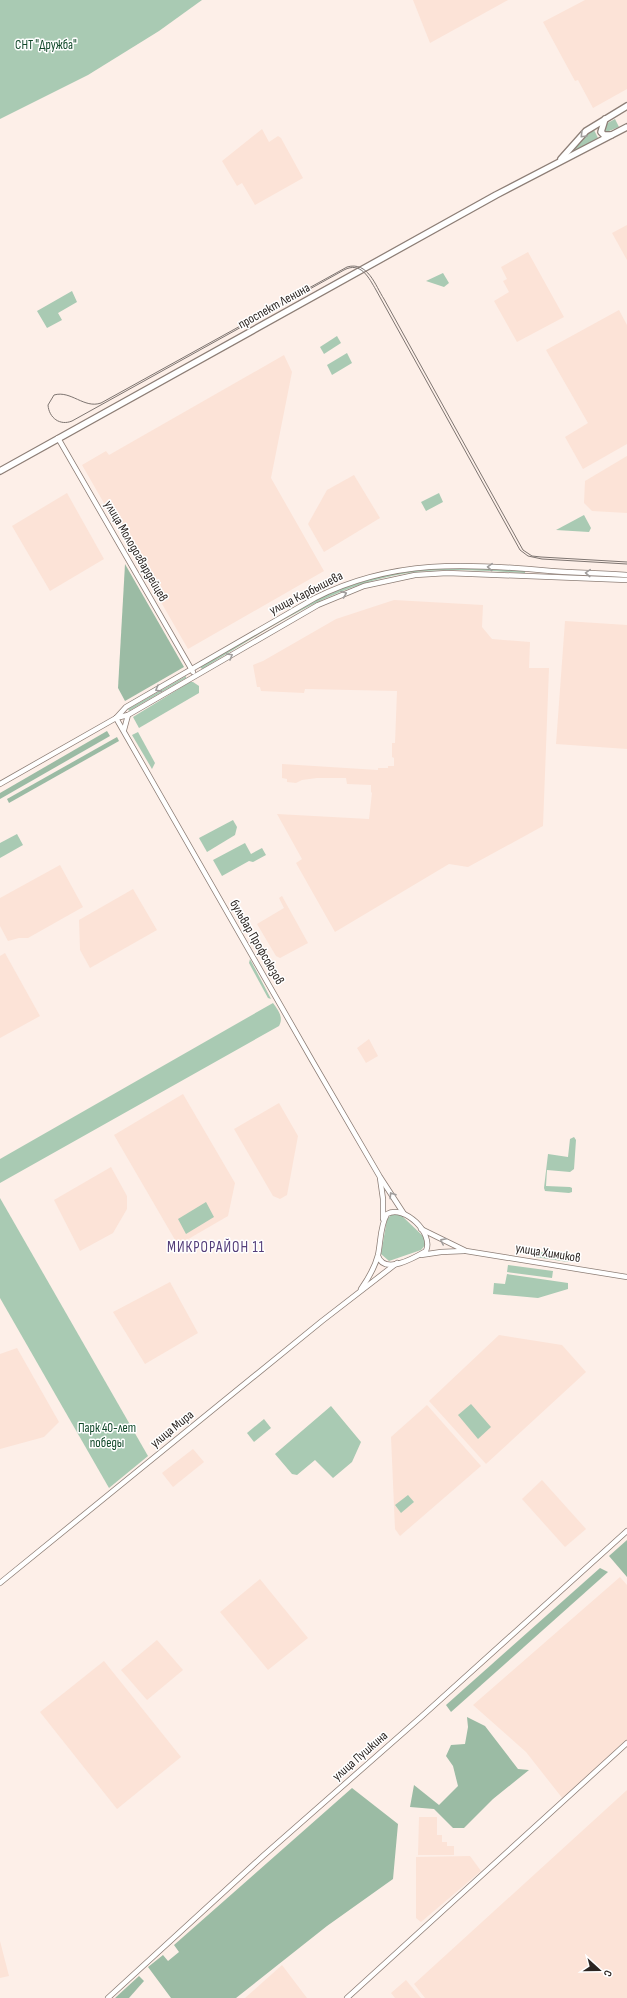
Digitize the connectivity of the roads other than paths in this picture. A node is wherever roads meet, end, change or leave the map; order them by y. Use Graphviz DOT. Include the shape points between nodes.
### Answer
graph roads {
  1 [pos="627,106"];
  2 [pos="605,119"];
  3 [pos="627,127"];
  4 [pos="612,135"];
  5 [pos="560,161"];
  6 [pos="58,438"];
  7 [pos="0,471"];
  8 [pos="627,575"];
  9 [pos="627,580"];
  10 [pos="192,669"];
  11 [pos="196,675"];
  12 [pos="128,715"];
  13 [pos="116,718"];
  14 [pos="124,730"];
  15 [pos="0,784"];
  16 [pos="380,1177"];
  17 [pos="404,1214"];
  18 [pos="383,1220"];
  19 [pos="422,1229"];
  20 [pos="466,1251"];
  21 [pos="378,1256"];
  22 [pos="418,1256"];
  23 [pos="397,1263"];
  24 [pos="627,1277"];
  25 [pos="359,1292"];
  26 [pos="627,1531"];
  27 [pos="0,1583"];
  28 [pos="627,1743"];
  29 [pos="108,1998"];
  30 [pos="347,1998"];
  1 -- 2 [label="main road, проспект Ленина"];
  2 -- 4 [label="main road" via="601,132 604,135"];
  2 -- 5 [label="main road, проспект Ленина, one-way" via="586,131"];
  3 -- 4 [label="main road, проспект Ленина"];
  4 -- 5 [label="main road, проспект Ленина"];
  5 -- 6 [label="main road, проспект Ленина"];
  6 -- 7 [label="main road, проспект Ленина"];
  6 -- 10 [label="street, улица Молодогвардейцев"];
  8 -- 10 [label="street, улица Карбышева, one-way" via="448,565 386,572 338,586"];
  11 -- 9 [label="street, улица Карбышева, one-way" via="318,605 364,586 388,580 447,573"];
  10 -- 11 [label="street, улица Молодогвардейцев"];
  10 -- 13 [label="street, улица Карбышева, one-way" via="126,707"];
  11 -- 12 [label="street, улица Карбышева"];
  12 -- 13 [label="street, улица Карбышева"];
  12 -- 14 [label="street"];
  13 -- 14 [label="street, бульвар Профсоюзов"];
  13 -- 15 [label="street, улица Карбышева"];
  14 -- 16 [label="street, бульвар Профсоюзов"];
  17 -- 16 [label="street, бульвар Профсоюзов, one-way"];
  16 -- 18 [label="street, бульвар Профсоюзов" via="384,1199"];
  17 -- 18 [label="street" via="391,1212"];
  17 -- 19 [label="street"];
  18 -- 21 [label="street"];
  20 -- 19 [label="street, улица Химиков, one-way"];
  19 -- 22 [label="street" via="428,1245 426,1251"];
  20 -- 22 [label="street, улица Химиков"];
  20 -- 24 [label="street, улица Химиков"];
  21 -- 23 [label="street" via="382,1263"];
  21 -- 25 [label="street, улица Мира"];
  22 -- 23 [label="street"];
  23 -- 25 [label="street, улица Мира"];
  25 -- 27 [label="street, улица Мира"];
  26 -- 29 [label="street, улица Пушкина"];
  28 -- 30 [label="street"];
}
